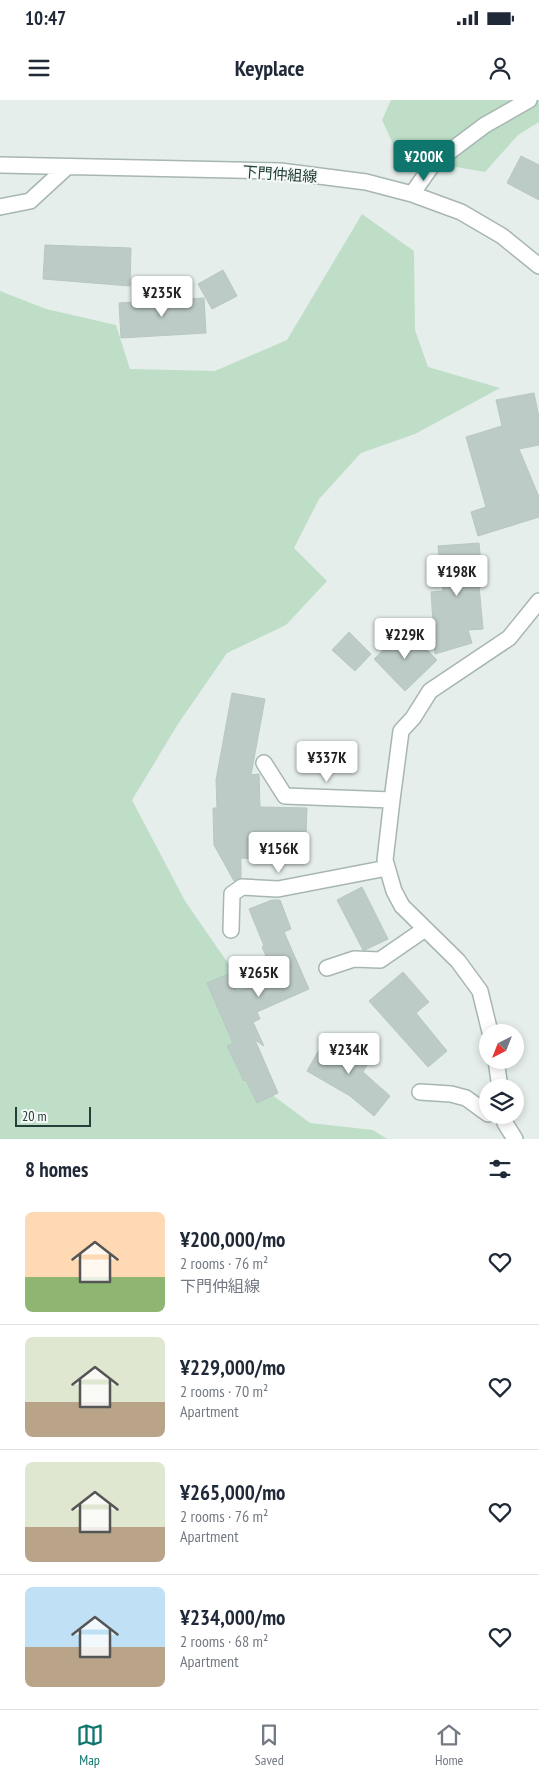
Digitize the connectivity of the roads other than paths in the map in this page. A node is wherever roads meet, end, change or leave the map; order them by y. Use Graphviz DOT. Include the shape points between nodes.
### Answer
graph roads {
  1 [pos="529,100"];
  2 [pos="0,165"];
  3 [pos="67,167"];
  4 [pos="412,194"];
  5 [pos="0,207"];
  6 [pos="539,266"];
  7 [pos="539,602"];
  8 [pos="264,762"];
  9 [pos="392,800"];
  10 [pos="387,868"];
  11 [pos="425,929"];
  12 [pos="231,930"];
  13 [pos="327,968"];
  14 [pos="488,1024"];
  15 [pos="420,1092"];
  16 [pos="479,1107"];
  17 [pos="500,1124"];
  18 [pos="512,1134"];
  1 -- 4 [label="street" via="484,125 433,164"];
  2 -- 3 [label="street, 下門仲組線"];
  3 -- 4 [label="street, 下門仲組線" via="280,171 366,182"];
  3 -- 5 [label="street" via="30,202"];
  4 -- 6 [label="street, 下門仲組線" via="461,212 502,236"];
  7 -- 9 [label="street" via="509,638 430,691 402,731"];
  8 -- 9 [label="street" via="284,796"];
  9 -- 10 [label="street" via="385,860"];
  10 -- 11 [label="street" via="402,906"];
  10 -- 12 [label="street" via="278,890 242,887 232,894"];
  11 -- 13 [label="street" via="380,960 354,959"];
  11 -- 14 [label="street" via="458,961 480,991"];
  15 -- 16 [label="street" via="451,1094 466,1098"];
  17 -- 18 [label="street"];
}
